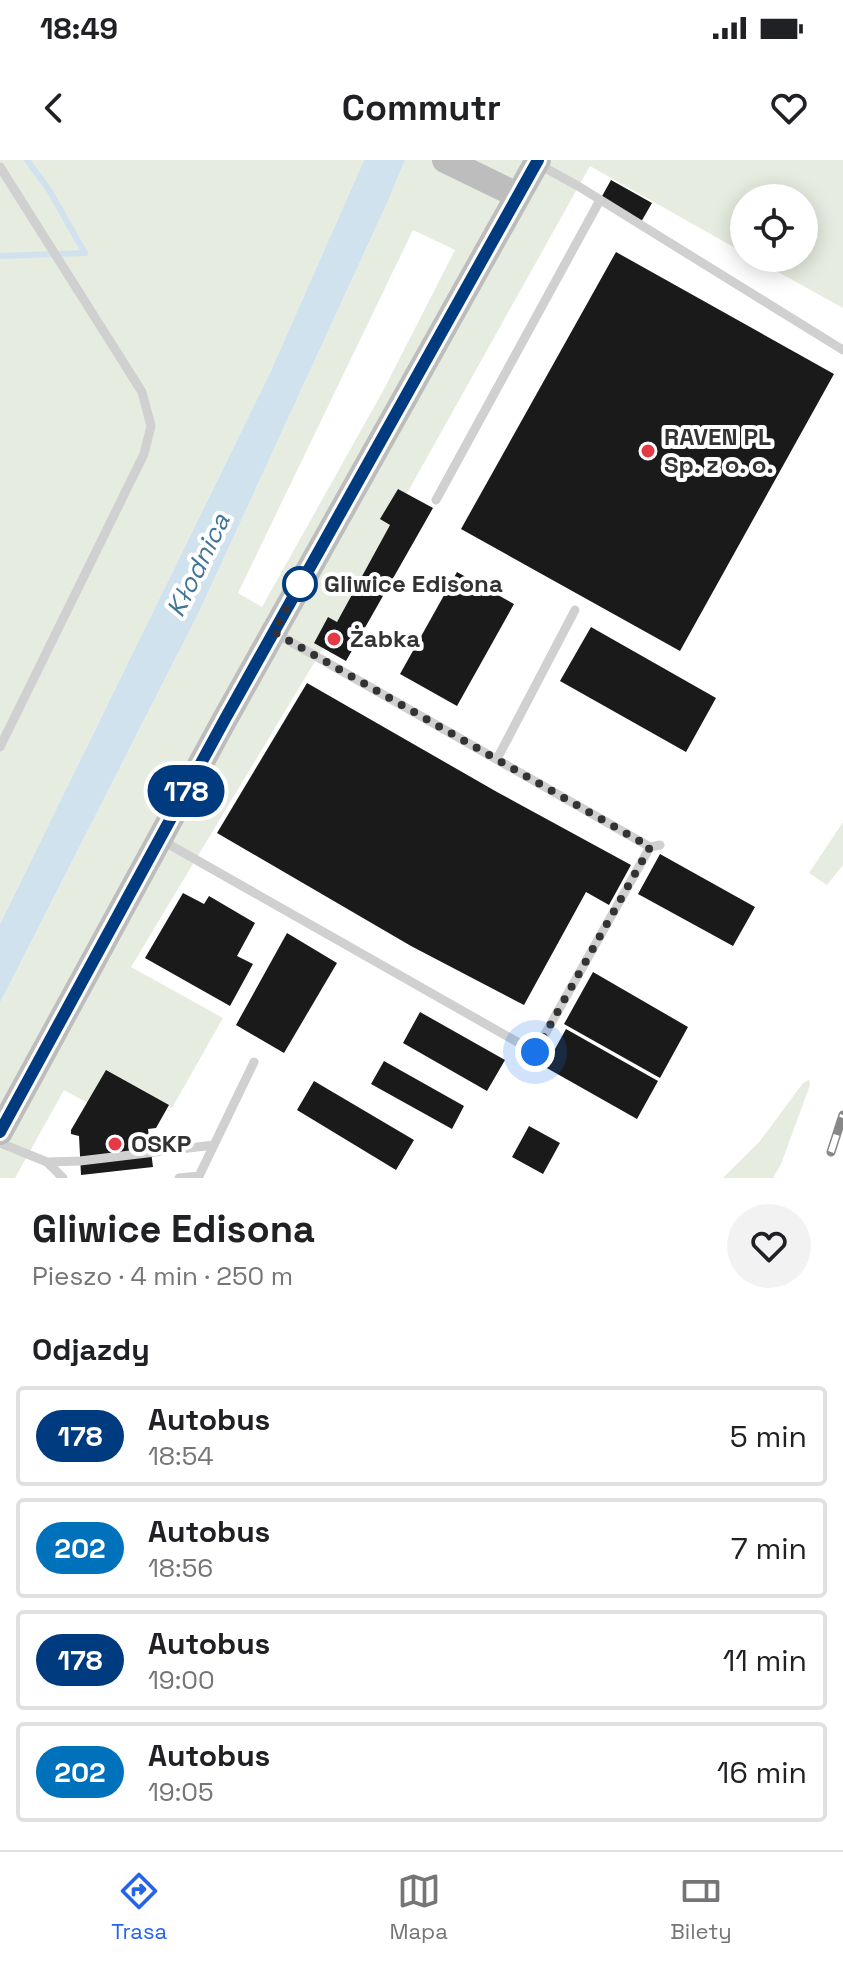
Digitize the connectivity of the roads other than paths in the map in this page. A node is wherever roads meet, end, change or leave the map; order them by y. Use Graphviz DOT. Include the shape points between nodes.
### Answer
graph roads {
  1 [pos="445,160"];
  2 [pos="537,162"];
  3 [pos="0,167"];
  4 [pos="517,195"];
  5 [pos="600,200"];
  6 [pos="843,350"];
  7 [pos="436,500"];
  8 [pos="575,610"];
  9 [pos="274,632"];
  10 [pos="0,747"];
  11 [pos="497,759"];
  12 [pos="160,839"];
  13 [pos="254,1062"];
  14 [pos="0,1132"];
  15 [pos="0,1143"];
  16 [pos="214,1145"];
  17 [pos="47,1162"];
  18 [pos="63,1178"];
  19 [pos="179,1178"];
  1 -- 4 [label="street"];
  2 -- 4 [label="street"];
  2 -- 5 [label="lane"];
  3 -- 10 [label="lane" via="142,392 151,426 144,454"];
  4 -- 9 [label="street"];
  5 -- 6 [label="lane"];
  5 -- 7 [label="lane"];
  8 -- 11 [label="lane"];
  9 -- 11 [label="lane"];
  9 -- 12 [label="street"];
  11 -- 12 [label="lane" via="655,846 535,1052"];
  12 -- 14 [label="street"];
  13 -- 16 [label="lane"];
  15 -- 17 [label="lane"];
  16 -- 17 [label="lane"];
  16 -- 19 [label="lane" via="199,1176"];
  17 -- 18 [label="lane"];
}
